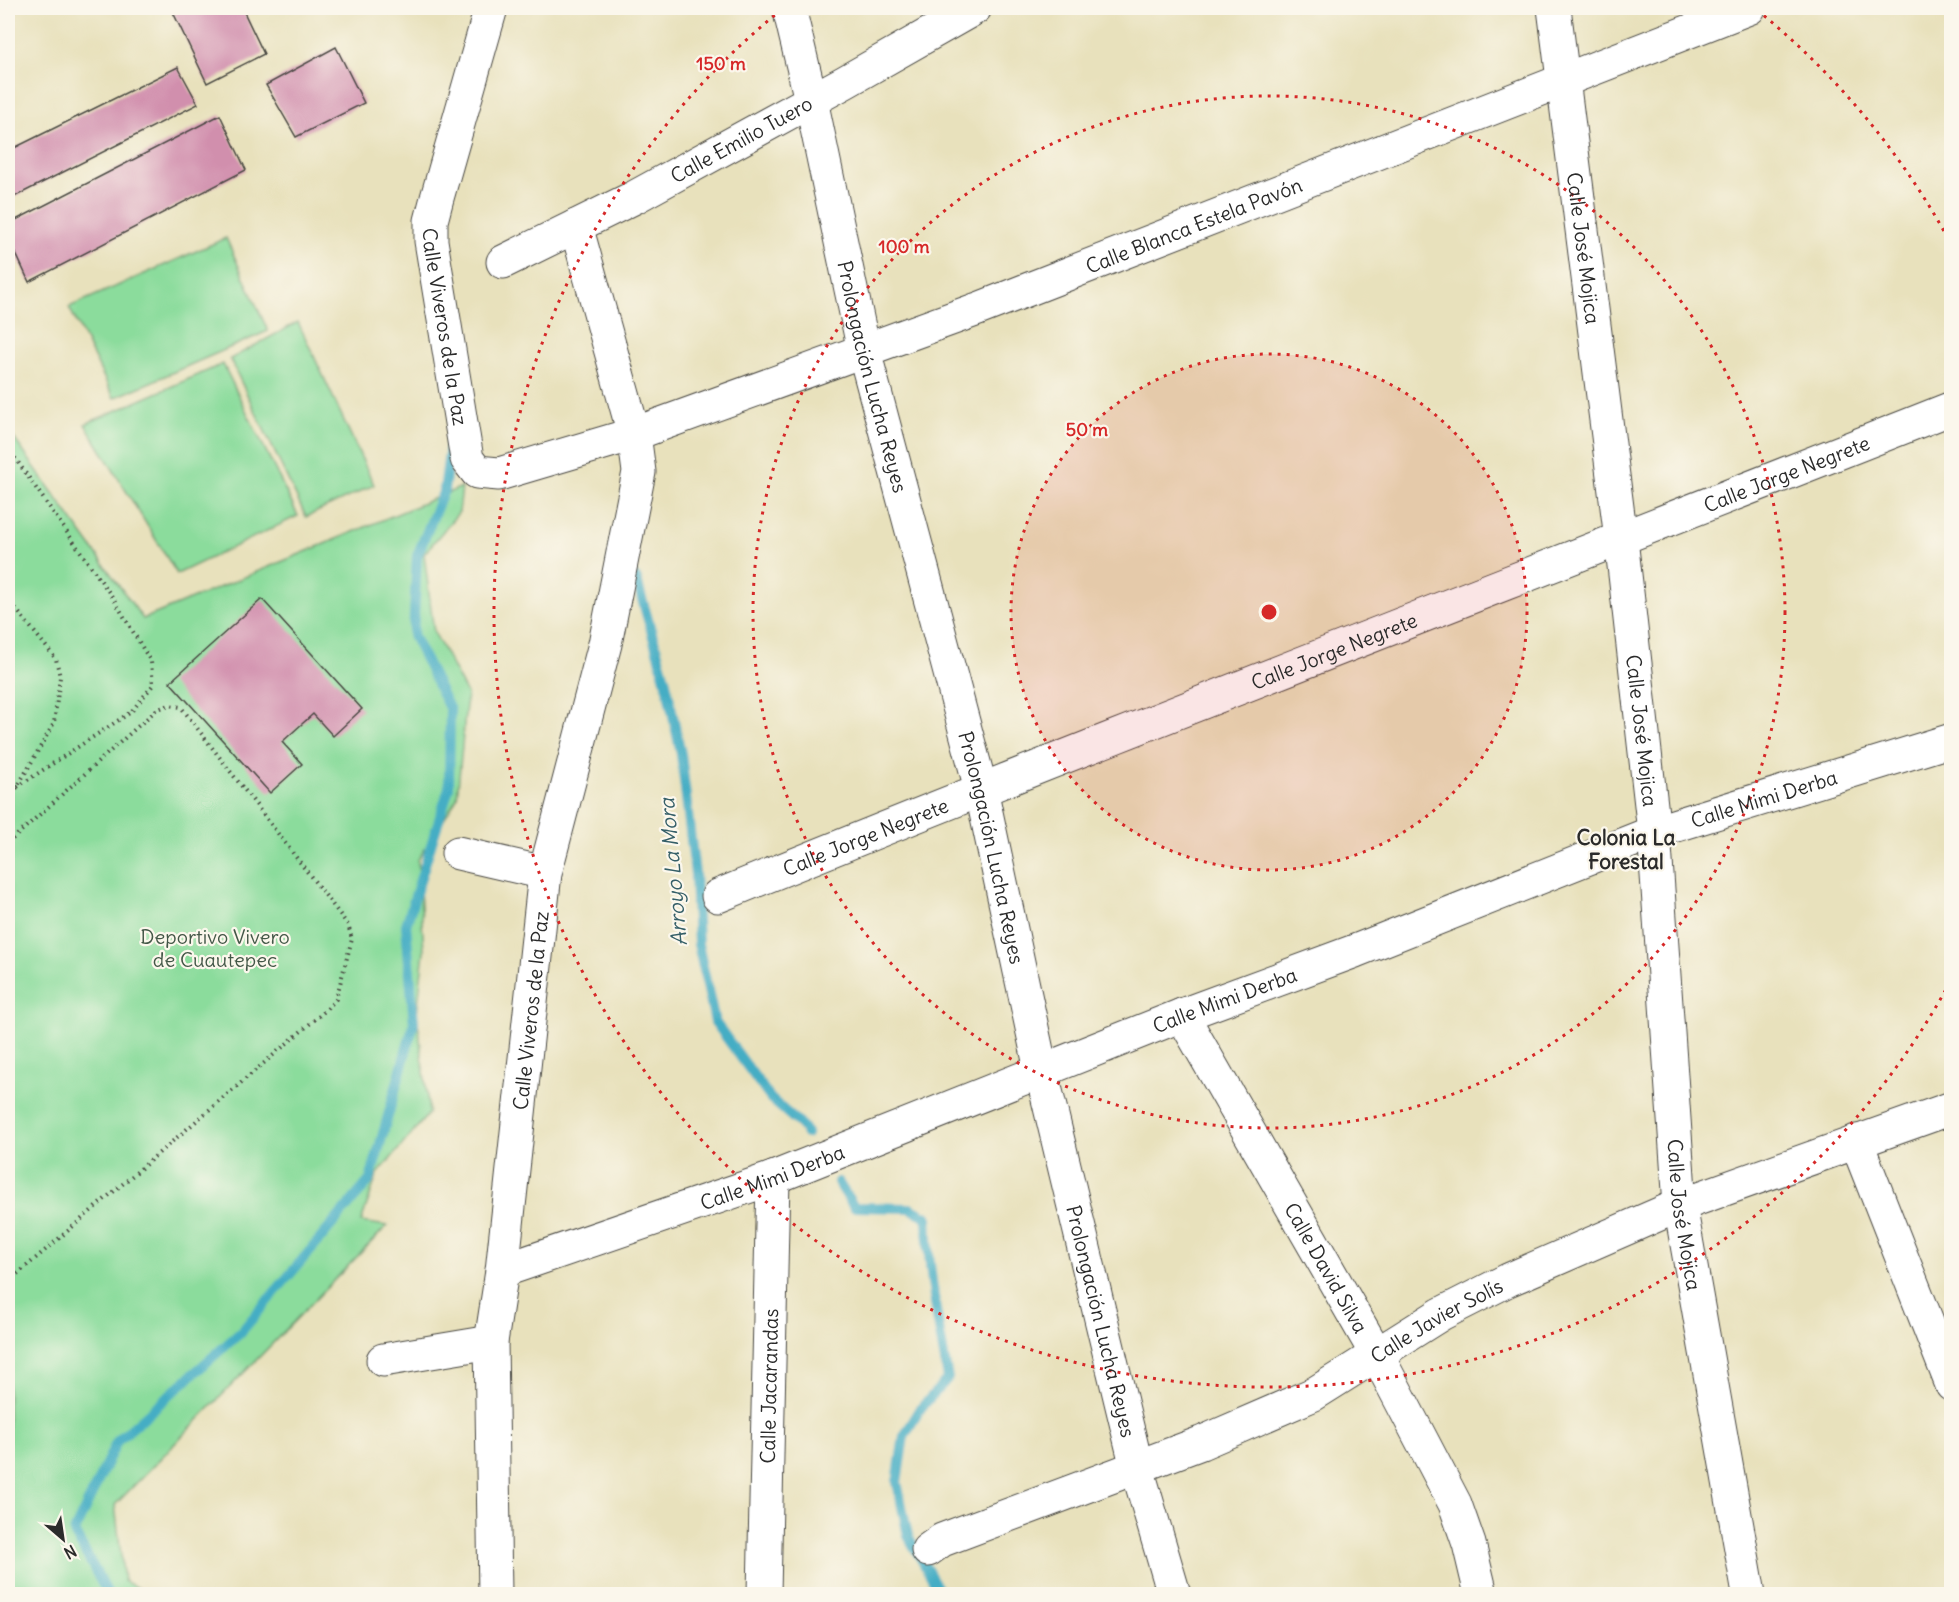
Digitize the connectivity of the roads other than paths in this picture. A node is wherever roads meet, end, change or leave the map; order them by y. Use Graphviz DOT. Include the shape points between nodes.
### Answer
graph roads {
  1 [pos="491,8"];
  2 [pos="789,8"];
  3 [pos="975,8"];
  4 [pos="1554,8"];
  5 [pos="1749,8"];
  6 [pos="1563,80"];
  7 [pos="812,100"];
  8 [pos="576,226"];
  9 [pos="503,262"];
  10 [pos="864,351"];
  11 [pos="1952,408"];
  12 [pos="634,434"];
  13 [pos="477,472"];
  14 [pos="1621,539"];
  15 [pos="1952,740"];
  16 [pos="981,789"];
  17 [pos="1654,832"];
  18 [pos="458,853"];
  19 [pos="545,873"];
  20 [pos="718,896"];
  21 [pos="1182,1015"];
  22 [pos="1041,1070"];
  23 [pos="1952,1108"];
  24 [pos="1856,1141"];
  25 [pos="773,1178"];
  26 [pos="1680,1205"];
  27 [pos="502,1271"];
  28 [pos="491,1342"];
  29 [pos="1377,1355"];
  30 [pos="383,1360"];
  31 [pos="1952,1385"];
  32 [pos="1137,1468"];
  33 [pos="928,1550"];
  34 [pos="495,1594"];
  35 [pos="764,1594"];
  36 [pos="1174,1594"];
  37 [pos="1481,1594"];
  38 [pos="1749,1594"];
  1 -- 13 [label="street, Calle Viveros de la Paz" via="437,198 431,241 467,459"];
  2 -- 7 [label="street, Prolongación Lucha Reyes"];
  3 -- 7 [label="street, Calle Emilio Tuero"];
  4 -- 6 [label="street, Calle José Mojica"];
  5 -- 6 [label="street, Calle Blanca Estela Pavón"];
  6 -- 10 [label="street, Calle Blanca Estela Pavón"];
  6 -- 14 [label="street, Calle José Mojica"];
  7 -- 8 [label="street, Calle Emilio Tuero"];
  7 -- 10 [label="street, Prolongación Lucha Reyes"];
  8 -- 9 [label="street, Calle Emilio Tuero"];
  8 -- 12 [label="street, Calle Viveros de la Paz"];
  10 -- 12 [label="street, Calle Blanca Estela Pavón"];
  10 -- 16 [label="street, Prolongación Lucha Reyes"];
  11 -- 14 [label="street, Calle Jorge Negrete"];
  12 -- 13 [label="street, Calle Blanca Estela Pavón" via="499,474"];
  12 -- 19 [label="street, Calle Viveros de la Paz" via="639,472 605,644"];
  14 -- 16 [label="street, Calle Jorge Negrete"];
  14 -- 17 [label="street, Calle José Mojica"];
  15 -- 17 [label="street, Calle Mimi Derba"];
  16 -- 20 [label="street, Calle Jorge Negrete"];
  16 -- 22 [label="street, Prolongación Lucha Reyes"];
  17 -- 21 [label="street, Calle Mimi Derba"];
  17 -- 26 [label="street, Calle José Mojica"];
  18 -- 19 [label="street"];
  19 -- 27 [label="street, Calle Viveros de la Paz"];
  21 -- 22 [label="street, Calle Mimi Derba"];
  21 -- 29 [label="street, Calle David Silva"];
  22 -- 25 [label="street, Calle Mimi Derba"];
  22 -- 32 [label="street, Prolongación Lucha Reyes"];
  23 -- 24 [label="street, Calle Javier Solís"];
  24 -- 26 [label="street, Calle Javier Solís"];
  24 -- 31 [label="street"];
  25 -- 27 [label="street, Calle Mimi Derba"];
  25 -- 35 [label="street, Calle Jacarandas"];
  26 -- 29 [label="street, Calle Javier Solís" via="1489,1290 1441,1314"];
  26 -- 38 [label="street, Calle José Mojica"];
  27 -- 28 [label="street, Calle Viveros de la Paz"];
  28 -- 30 [label="street"];
  28 -- 34 [label="street, Calle Viveros de la Paz"];
  29 -- 32 [label="street, Calle Javier Solís" via="1314,1394"];
  29 -- 37 [label="street, Calle David Silva" via="1455,1504"];
  32 -- 33 [label="street, Calle Javier Solís" via="942,1540"];
  32 -- 36 [label="street, Prolongación Lucha Reyes"];
}
